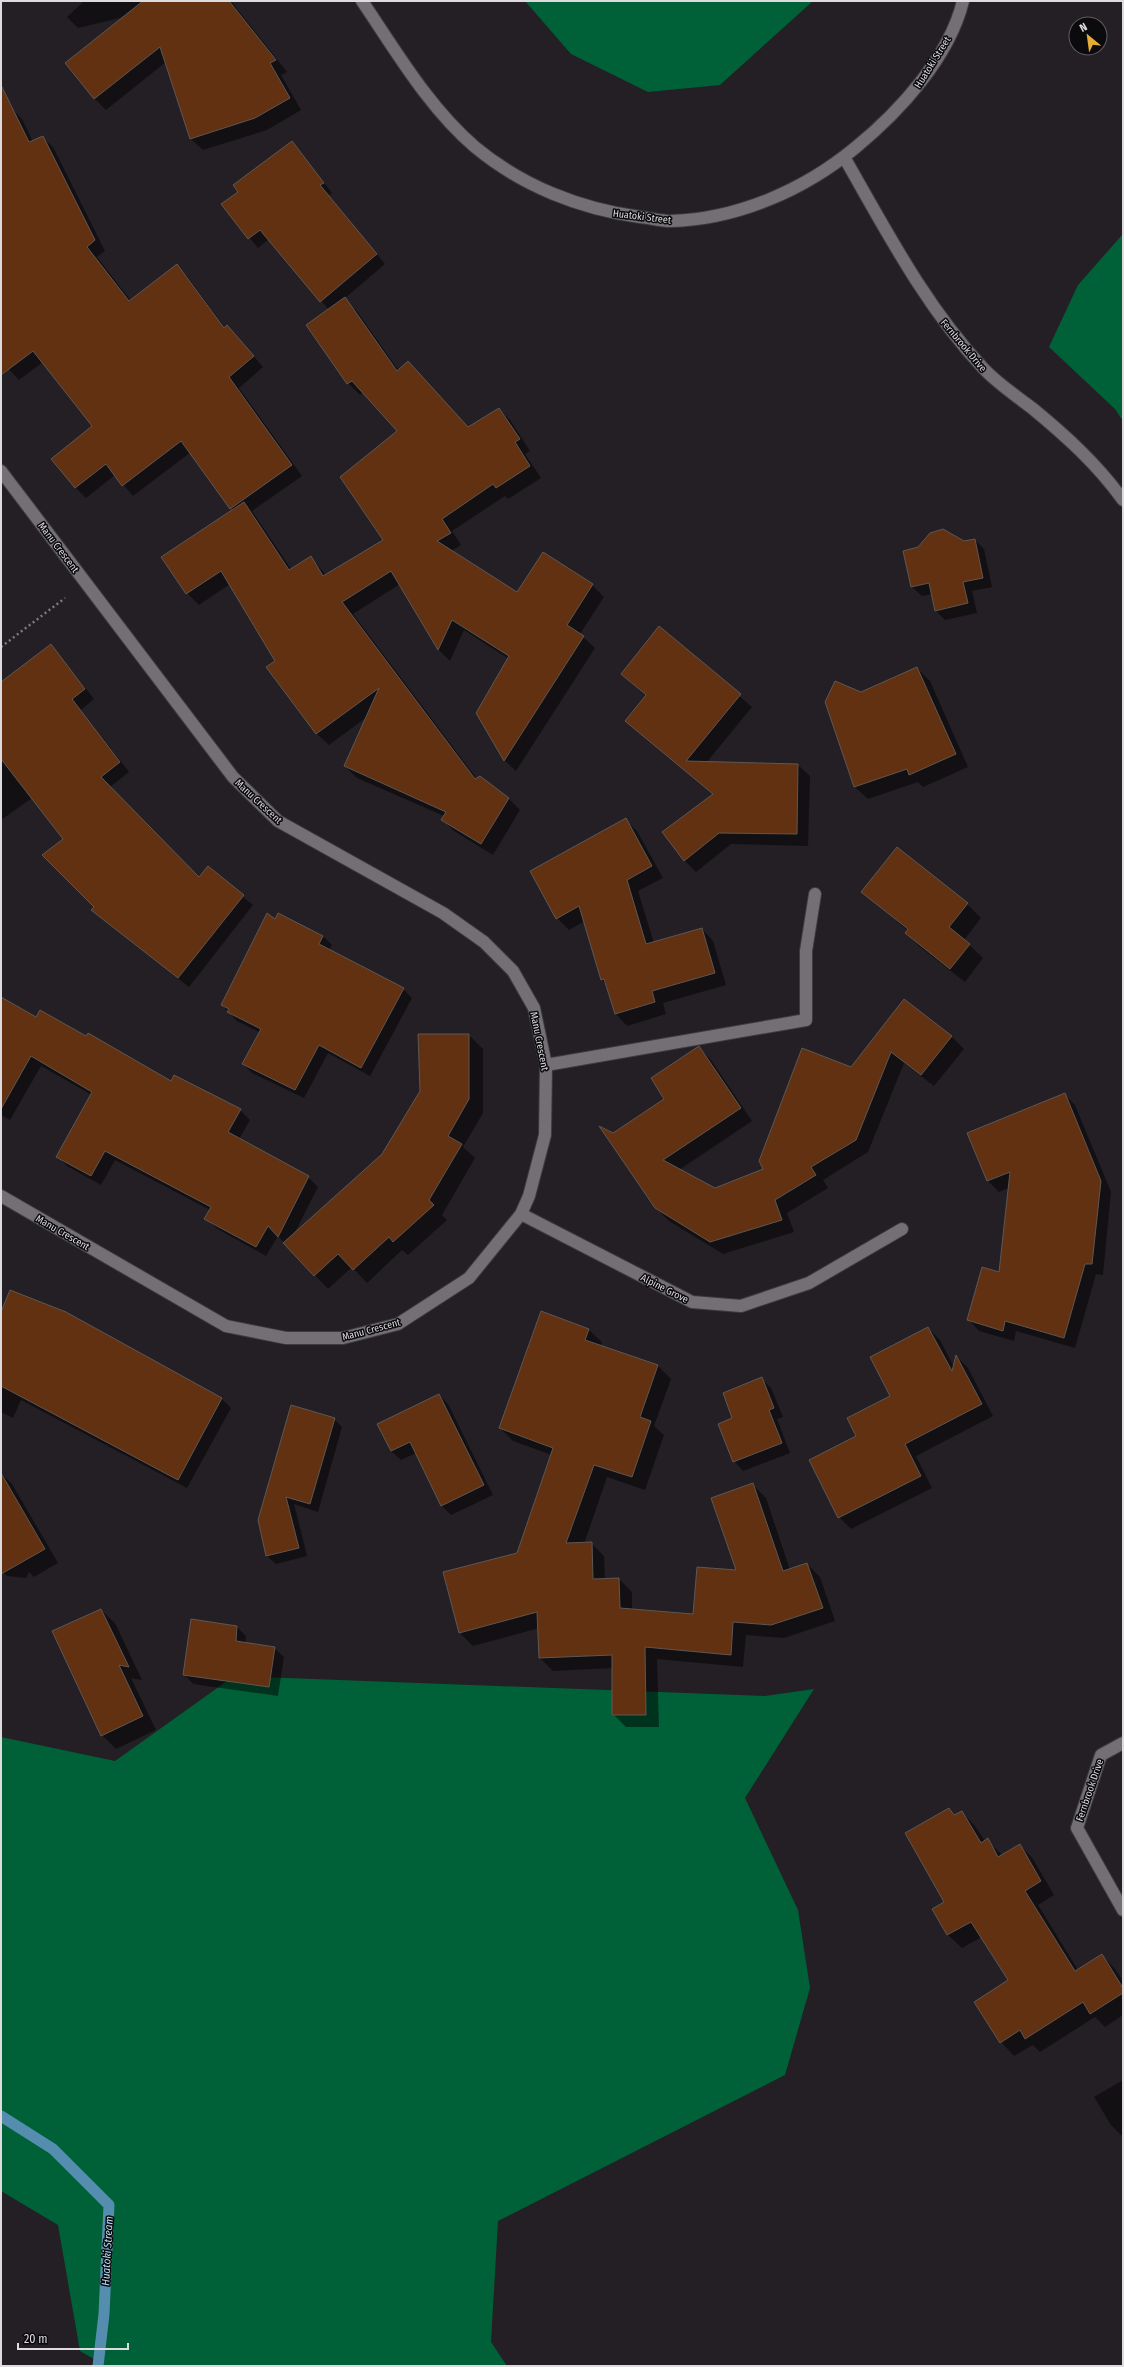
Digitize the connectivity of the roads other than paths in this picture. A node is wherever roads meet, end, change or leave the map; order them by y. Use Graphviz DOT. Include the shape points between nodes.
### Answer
graph roads {
  1 [pos="362,1"];
  2 [pos="963,1"];
  3 [pos="844,157"];
  4 [pos="1,471"];
  5 [pos="1123,500"];
  6 [pos="815,894"];
  7 [pos="546,1065"];
  8 [pos="1,1196"];
  9 [pos="521,1214"];
  10 [pos="902,1229"];
  11 [pos="1123,1743"];
  12 [pos="1123,1910"];
  1 -- 3 [label="street, Huatoki Street" via="439,109 475,146 516,176 570,202 620,214 671,221 731,212 790,191"];
  2 -- 3 [label="street, Huatoki Street" via="960,13 938,56 913,92 881,127"];
  3 -- 5 [label="street, Fernbrook Drive" via="908,268 947,327 984,370 1063,433 1104,473"];
  4 -- 7 [label="street, Manu Crescent" via="233,777 278,821 443,913 484,942 513,971 534,1008"];
  6 -- 7 [label="street" via="806,951 806,1020"];
  7 -- 9 [label="street, Manu Crescent" via="545,1135 529,1196"];
  8 -- 9 [label="street, Manu Crescent" via="226,1326 286,1338 343,1338 398,1324 469,1278"];
  9 -- 10 [label="street, Alpine Grove" via="692,1302 741,1306 809,1283"];
  11 -- 12 [label="street, Fernbrook Drive" via="1101,1755 1077,1828"];
}
